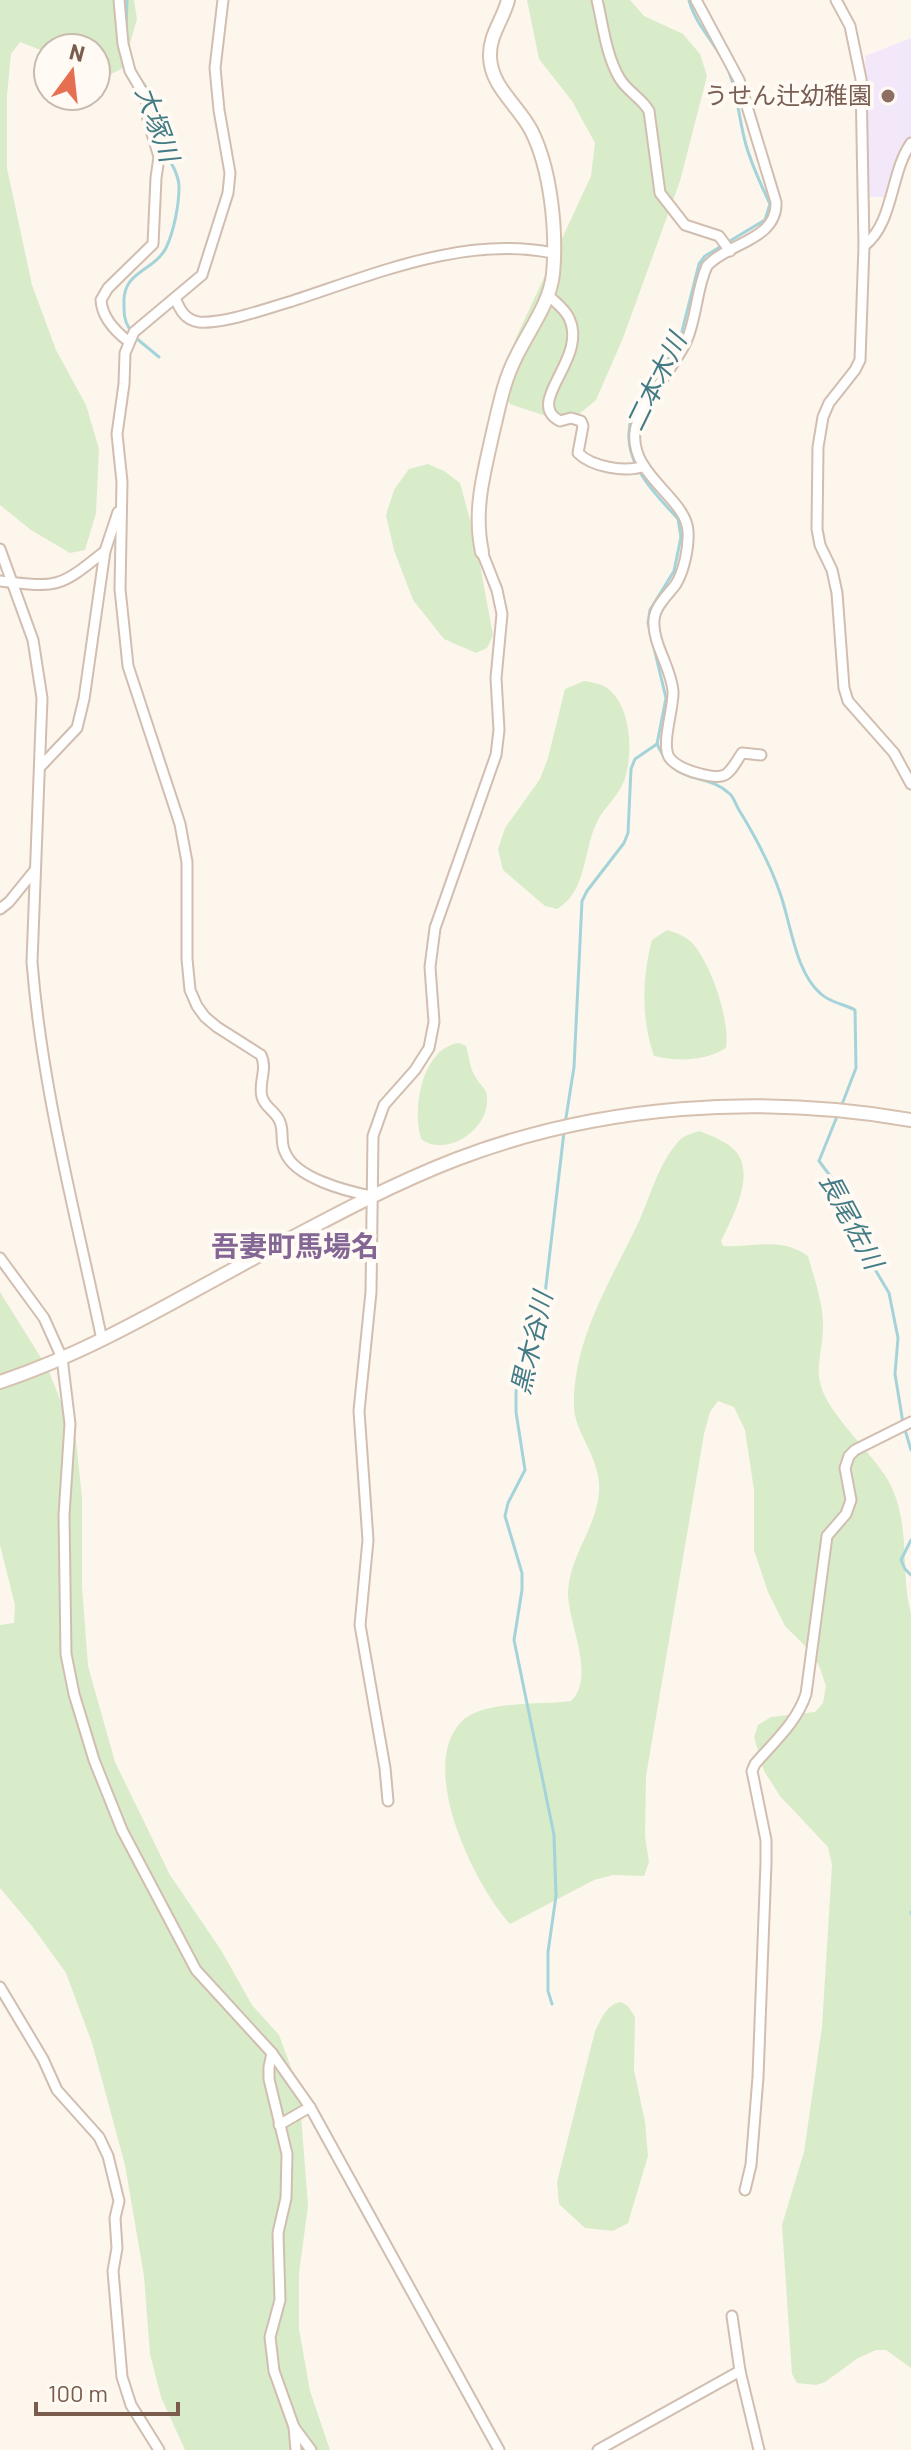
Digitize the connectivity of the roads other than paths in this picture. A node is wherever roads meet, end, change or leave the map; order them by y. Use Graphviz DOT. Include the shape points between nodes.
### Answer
graph roads {
  1 [pos="119,0"];
  2 [pos="223,0"];
  3 [pos="508,0"];
  4 [pos="597,0"];
  5 [pos="696,0"];
  6 [pos="836,0"];
  7 [pos="911,143"];
  8 [pos="727,246"];
  9 [pos="864,246"];
  10 [pos="553,253"];
  11 [pos="548,295"];
  12 [pos="175,298"];
  13 [pos="128,341"];
  14 [pos="640,468"];
  15 [pos="121,501"];
  16 [pos="0,549"];
  17 [pos="105,551"];
  18 [pos="482,552"];
  19 [pos="0,581"];
  20 [pos="14,583"];
  21 [pos="761,755"];
  22 [pos="41,766"];
  23 [pos="911,784"];
  24 [pos="35,869"];
  25 [pos="0,909"];
  26 [pos="911,1120"];
  27 [pos="371,1196"];
  28 [pos="0,1258"];
  29 [pos="102,1340"];
  30 [pos="62,1358"];
  31 [pos="0,1382"];
  32 [pos="911,1422"];
  33 [pos="388,1801"];
  34 [pos="0,1987"];
  35 [pos="272,2053"];
  36 [pos="310,2107"];
  37 [pos="279,2125"];
  38 [pos="745,2190"];
  39 [pos="732,2316"];
  40 [pos="740,2371"];
  41 [pos="294,2427"];
  42 [pos="159,2450"];
  43 [pos="296,2450"];
  44 [pos="311,2450"];
  45 [pos="499,2450"];
  46 [pos="598,2450"];
  47 [pos="759,2450"];
  1 -- 13 [label="street" via="126,58 146,98 159,157 153,244 101,300 106,317"];
  2 -- 12 [label="street" via="215,68 230,173 228,193 202,275"];
  3 -- 10 [label="street" via="490,45 490,61 494,77 532,132 544,165"];
  4 -- 8 [label="street" via="613,66 649,111 660,193 685,225"];
  5 -- 8 [label="street" via="739,80 776,202 771,224"];
  6 -- 9 [label="street" via="850,26 861,79"];
  7 -- 9 [label="street" via="881,223"];
  8 -- 14 [label="street" via="707,266 685,343 635,428"];
  9 -- 23 [label="street" via="860,360 829,403 820,432 817,529 835,581 848,701 894,753"];
  10 -- 11 [label="street"];
  10 -- 12 [label="street" via="518,247 459,252 212,321 186,317"];
  11 -- 14 [label="street" via="569,318 573,332 573,349 547,404 550,412 560,421 581,421 581,457"];
  11 -- 18 [label="street" via="500,401 478,506"];
  12 -- 13 [label="street"];
  13 -- 15 [label="street" via="117,434"];
  14 -- 21 [label="street" via="681,512 688,532 678,579 654,620 673,691 667,751 691,771 720,778 742,753"];
  15 -- 17 [label="street"];
  15 -- 27 [label="street" via="124,640 180,824 187,862 190,990 205,1017 261,1055 261,1094 278,1117 285,1154 293,1164 338,1190"];
  16 -- 20 [label="street"];
  17 -- 20 [label="street" via="71,579"];
  17 -- 22 [label="street" via="77,728"];
  18 -- 27 [label="street" via="502,614 496,755 435,928 430,967 433,1035 423,1059 377,1119"];
  19 -- 20 [label="street"];
  20 -- 22 [label="street" via="33,640 42,698"];
  22 -- 24 [label="street"];
  24 -- 25 [label="street"];
  24 -- 29 [label="street" via="32,962 43,1057"];
  26 -- 27 [label="street" via="803,1107 679,1109 511,1140"];
  27 -- 29 [label="street"];
  27 -- 33 [label="street" via="371,1292 359,1411 368,1540 360,1625"];
  28 -- 30 [label="street" via="44,1318"];
  29 -- 30 [label="street"];
  30 -- 31 [label="street"];
  30 -- 35 [label="street" via="70,1424 64,1515 66,1654 74,1694 94,1760 140,1867 196,1970"];
  32 -- 38 [label="street" via="849,1456 845,1468 851,1500 827,1536 802,1708 752,1771 766,1863 758,2077"];
  34 -- 42 [label="street" via="57,2090 99,2137 108,2156 119,2201 113,2271 122,2377 131,2405"];
  35 -- 36 [label="street"];
  35 -- 37 [label="street" via="269,2079"];
  36 -- 37 [label="street"];
  36 -- 45 [label="street"];
  37 -- 41 [label="street" via="287,2154 286,2198 278,2233 280,2300 270,2337 274,2371"];
  39 -- 40 [label="street"];
  40 -- 46 [label="street"];
  40 -- 47 [label="street"];
  41 -- 43 [label="street"];
  41 -- 44 [label="street"];
}
